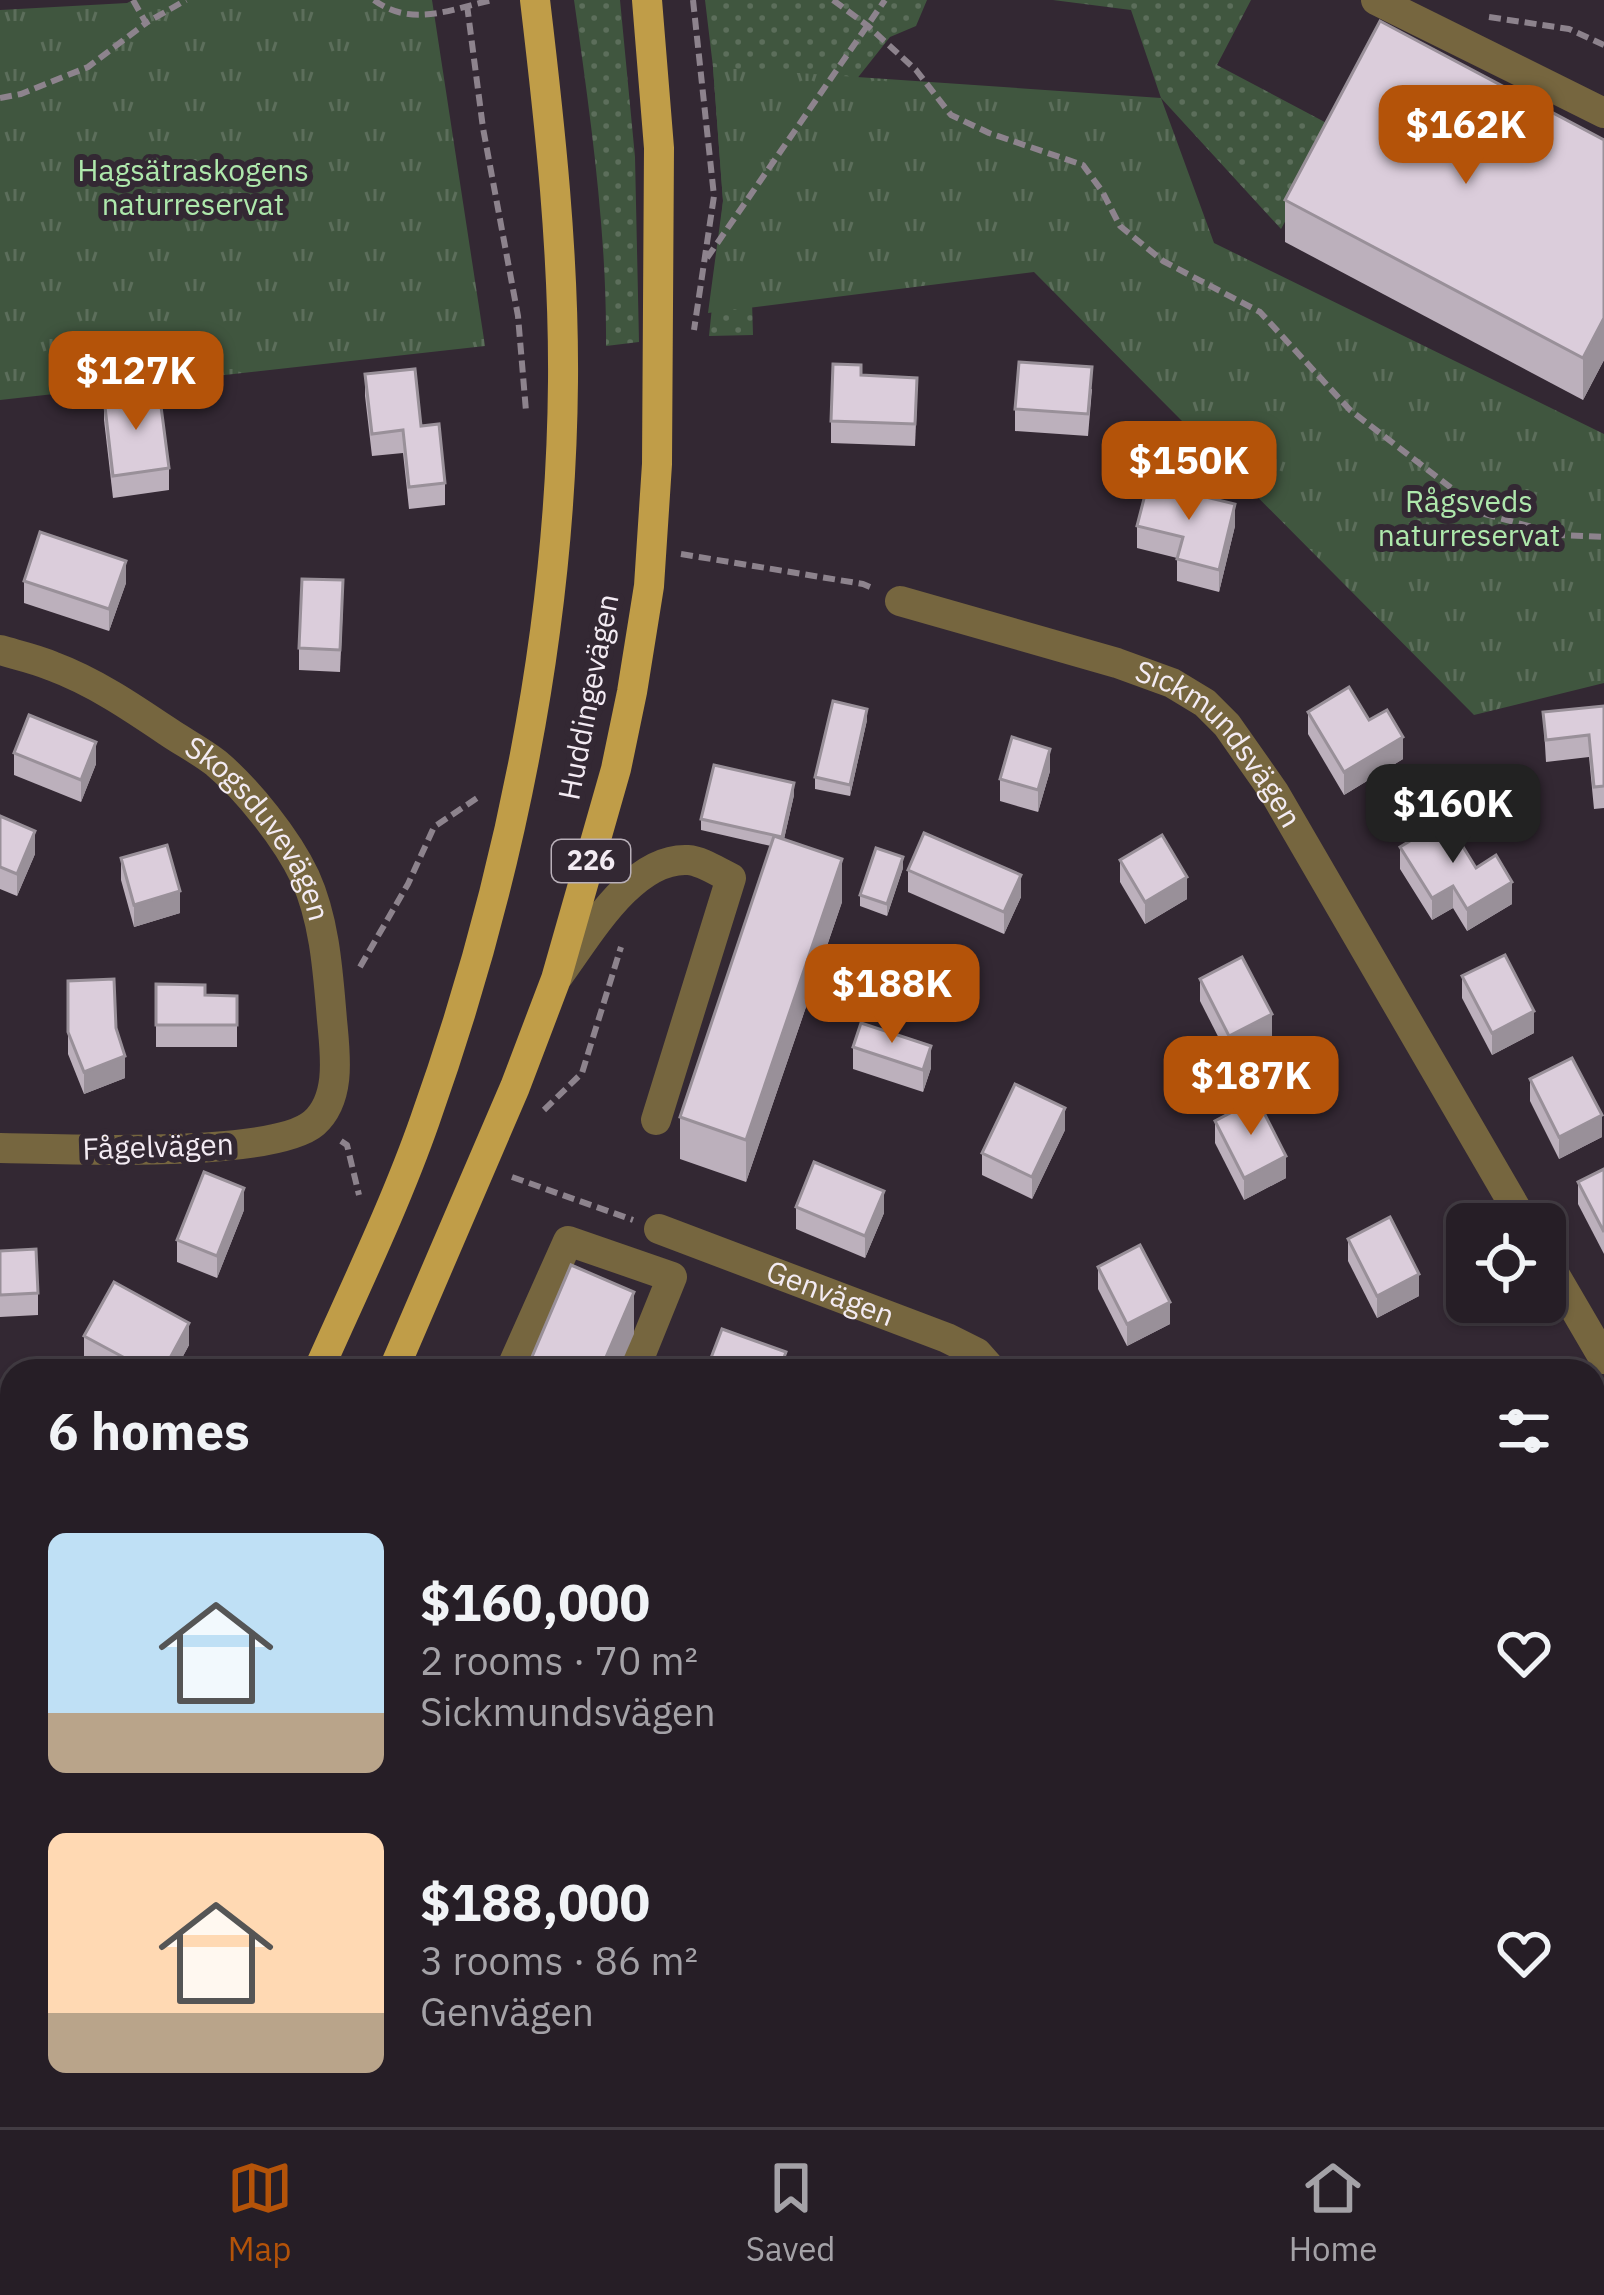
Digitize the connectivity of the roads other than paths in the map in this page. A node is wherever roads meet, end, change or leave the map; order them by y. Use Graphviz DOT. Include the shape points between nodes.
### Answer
graph roads {
  1 [pos="535,0"];
  2 [pos="647,0"];
  3 [pos="1376,0"];
  4 [pos="1604,113"];
  5 [pos="900,601"];
  6 [pos="0,650"];
  7 [pos="556,979"];
  8 [pos="656,1120"];
  9 [pos="312,1124"];
  10 [pos="0,1148"];
  11 [pos="1514,1203"];
  12 [pos="659,1229"];
  13 [pos="1566,1294"];
  14 [pos="323,1359"];
  15 [pos="398,1359"];
  16 [pos="515,1359"];
  17 [pos="639,1359"];
  18 [pos="982,1359"];
  19 [pos="1604,1359"];
  1 -- 14 [label="main road, Huddingevägen" via="563,382 543,639 469,985 424,1123"];
  2 -- 7 [label="main road, Huddingevägen / 226" via="659,172 649,586 616,769"];
  3 -- 4 [label="street"];
  5 -- 11 [label="street, Sickmundsvägen" via="1117,663 1205,703 1274,792"];
  6 -- 9 [label="street, Skogsduvevägen" via="117,698 217,764 280,832 320,922 331,1003 334,1082"];
  7 -- 8 [label="street" via="640,877 692,860 731,878"];
  7 -- 15 [label="main road, Huddingevägen / 226"];
  9 -- 10 [label="street, Fågelvägen" via="243,1145"];
  12 -- 18 [label="street, Genvägen"];
  13 -- 19 [label="street"];
  16 -- 17 [label="street" via="568,1241 672,1277"];
}
